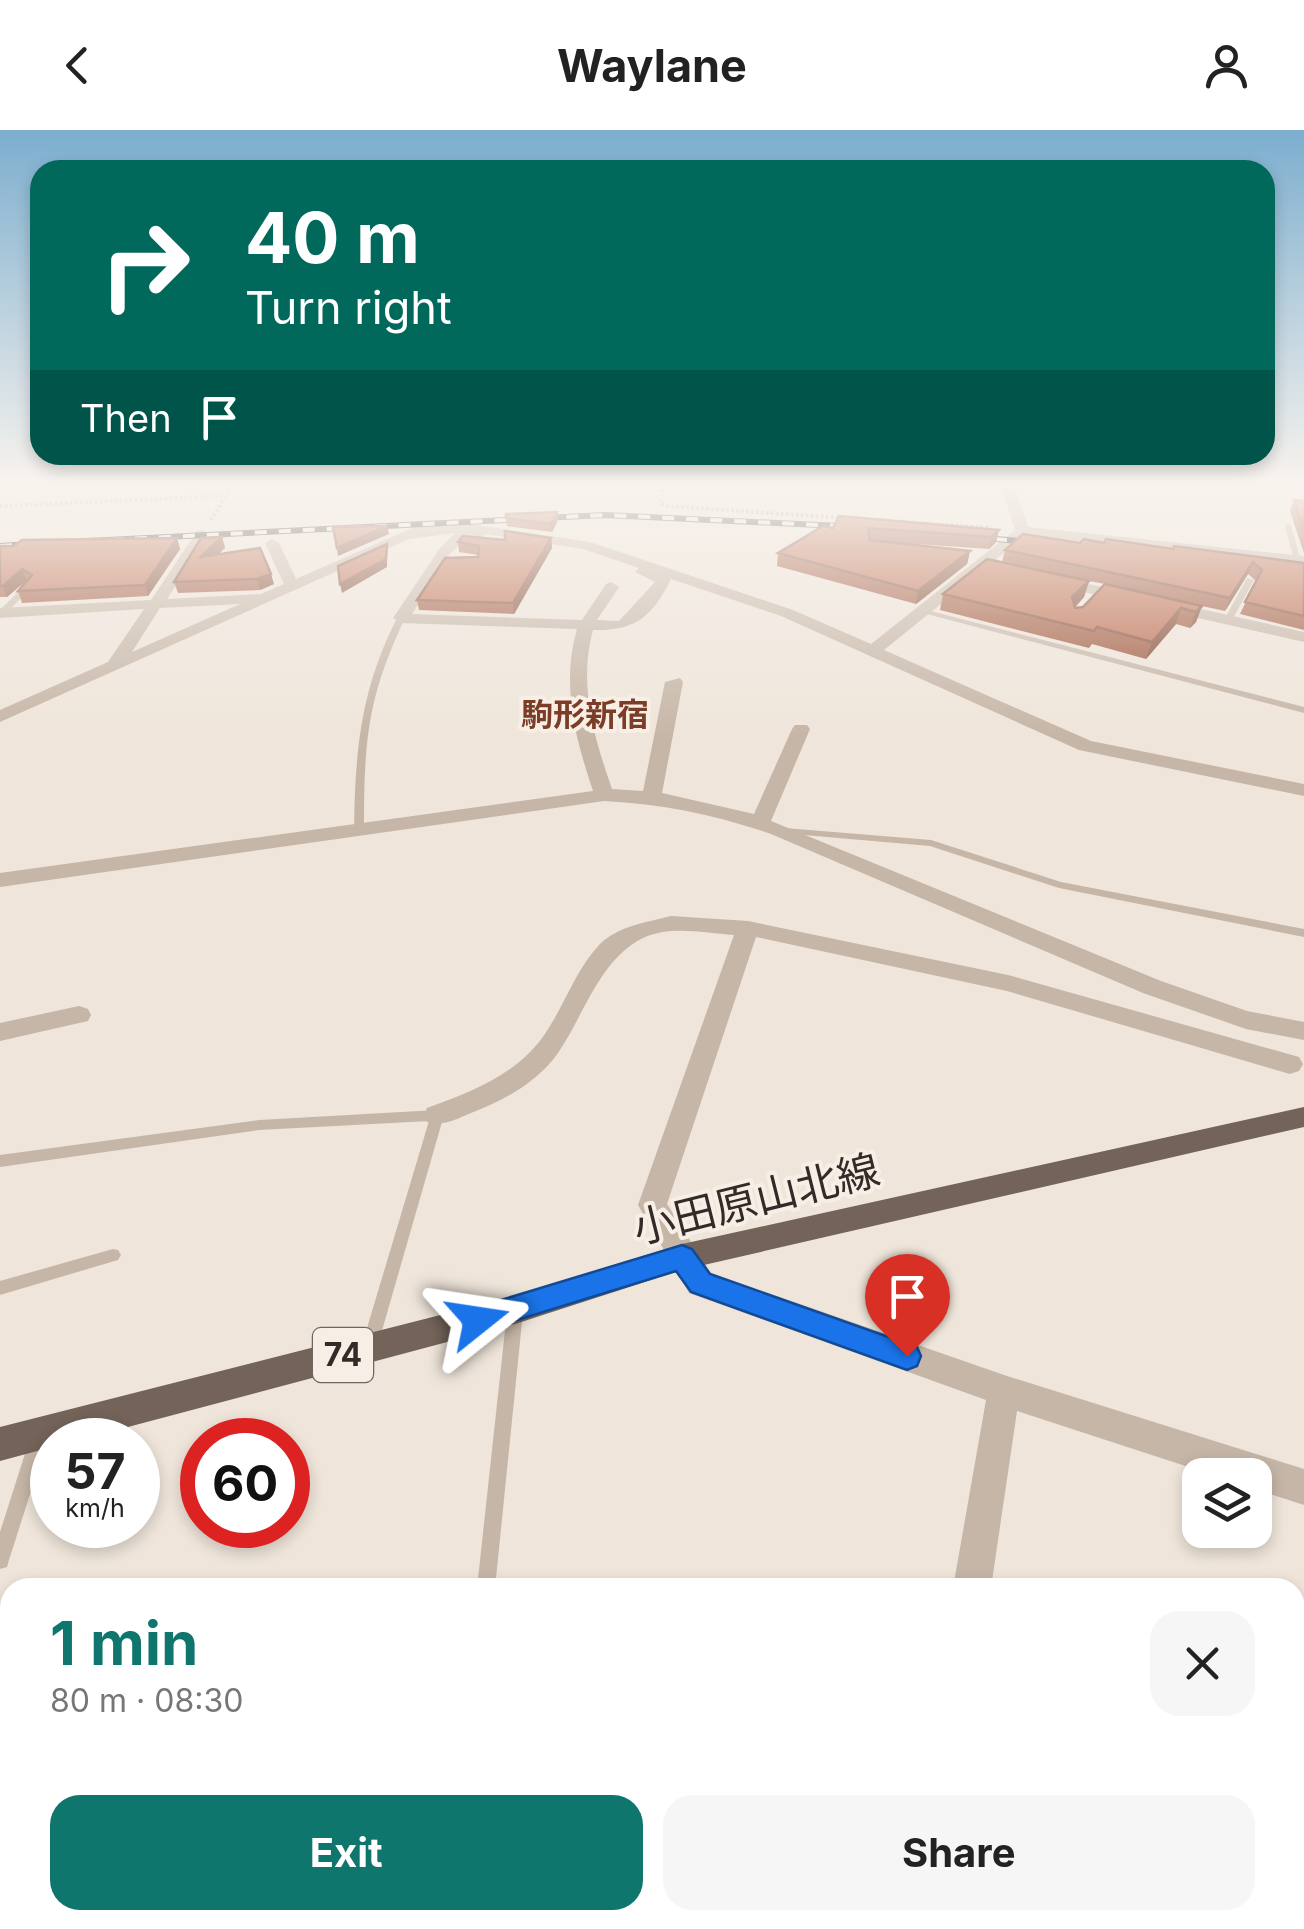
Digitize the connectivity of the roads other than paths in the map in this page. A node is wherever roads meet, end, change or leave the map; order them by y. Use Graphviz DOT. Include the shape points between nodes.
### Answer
graph roads {
  1 [pos="179,568"];
  2 [pos="284,568"];
  3 [pos="337,568"];
  4 [pos="442,568"];
  5 [pos="631,568"];
  6 [pos="660,568"];
  7 [pos="979,568"];
  8 [pos="1004,568"];
  9 [pos="1250,580"];
  10 [pos="29,586"];
  11 [pos="611,587"];
  12 [pos="293,588"];
  13 [pos="1099,592"];
  14 [pos="272,597"];
  15 [pos="156,603"];
  16 [pos="1086,605"];
  17 [pos="922,610"];
  18 [pos="0,613"];
  19 [pos="401,618"];
  20 [pos="1228,620"];
  21 [pos="587,626"];
  22 [pos="1304,638"];
  23 [pos="875,649"];
  24 [pos="112,669"];
  25 [pos="674,682"];
  26 [pos="1304,710"];
  27 [pos="0,716"];
  28 [pos="802,729"];
  29 [pos="1304,790"];
  30 [pos="604,795"];
  31 [pos="652,795"];
  32 [pos="760,822"];
  33 [pos="359,830"];
  34 [pos="785,831"];
  35 [pos="0,880"];
  36 [pos="748,928"];
  37 [pos="1304,933"];
  38 [pos="80,1015"];
  39 [pos="1304,1031"];
  40 [pos="0,1032"];
  41 [pos="1290,1064"];
  42 [pos="437,1116"];
  43 [pos="1304,1117"];
  44 [pos="0,1160"];
  45 [pos="113,1256"];
  46 [pos="682,1257"];
  47 [pos="0,1288"];
  48 [pos="515,1310"];
  49 [pos="368,1349"];
  50 [pos="1004,1392"];
  51 [pos="96,1418"];
  52 [pos="30,1435"];
  53 [pos="0,1444"];
  54 [pos="30,1466"];
  55 [pos="1304,1487"];
  56 [pos="0,1560"];
  57 [pos="487,1578"];
  58 [pos="974,1578"];
  1 -- 15 [label="street"];
  2 -- 12 [label="street"];
  3 -- 12 [label="street"];
  4 -- 19 [label="street"];
  5 -- 21 [label="street" via="664,580 630,622"];
  6 -- 23 [label="street"];
  7 -- 17 [label="street"];
  8 -- 13 [label="street"];
  9 -- 20 [label="lane"];
  10 -- 18 [label="lane"];
  11 -- 21 [label="street"];
  12 -- 14 [label="street"];
  13 -- 16 [label="lane"];
  13 -- 20 [label="street"];
  14 -- 15 [label="street"];
  14 -- 24 [label="street"];
  15 -- 18 [label="street"];
  15 -- 24 [label="street"];
  17 -- 23 [label="street"];
  17 -- 26 [label="lane"];
  19 -- 21 [label="street"];
  19 -- 33 [label="lane" via="364,712"];
  20 -- 22 [label="street"];
  21 -- 30 [label="street" via="578,660 580,724"];
  23 -- 29 [label="street" via="1086,746"];
  24 -- 27 [label="street"];
  25 -- 31 [label="street"];
  28 -- 32 [label="street"];
  30 -- 31 [label="street"];
  30 -- 33 [label="street"];
  31 -- 32 [label="street"];
  32 -- 34 [label="street"];
  33 -- 35 [label="street"];
  34 -- 37 [label="lane" via="932,844 1059,885"];
  34 -- 39 [label="street" via="1117,974 1226,1015"];
  36 -- 41 [label="street" via="1008,983"];
  36 -- 42 [label="street" via="671,923 637,932 609,949 547,1050 517,1078"];
  36 -- 46 [label="street" via="652,1204"];
  38 -- 40 [label="street"];
  42 -- 44 [label="lane" via="260,1125"];
  42 -- 49 [label="lane"];
  43 -- 46 [label="main road, 小田原山北線 / 74"];
  45 -- 47 [label="lane"];
  46 -- 48 [label="main road, 小田原山北線 / 74"];
  46 -- 50 [label="street" via="700,1283"];
  48 -- 49 [label="main road, 小田原山北線 / 74"];
  48 -- 57 [label="lane"];
  49 -- 51 [label="main road, 小田原山北線 / 74"];
  50 -- 55 [label="street"];
  50 -- 58 [label="street"];
  52 -- 53 [label="main road, 小田原山北線 / 74"];
  54 -- 56 [label="lane"];
}
